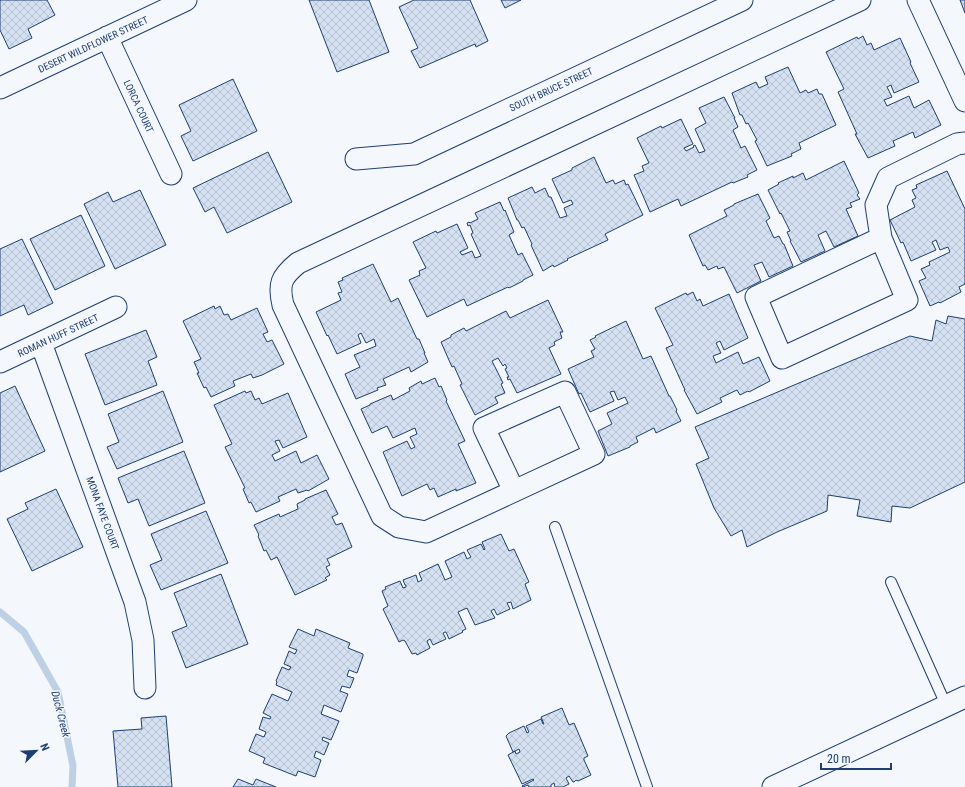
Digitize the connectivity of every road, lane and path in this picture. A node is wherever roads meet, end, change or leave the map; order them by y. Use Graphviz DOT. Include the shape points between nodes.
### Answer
graph roads {
  1 [pos="186,0"];
  2 [pos="742,0"];
  3 [pos="860,0"];
  4 [pos="918,0"];
  5 [pos="107,37"];
  6 [pos="0,88"];
  7 [pos="965,101"];
  8 [pos="965,143"];
  9 [pos="356,159"];
  10 [pos="171,174"];
  11 [pos="882,238"];
  12 [pos="116,307"];
  13 [pos="41,343"];
  14 [pos="0,362"];
  15 [pos="514,491"];
  16 [pos="555,527"];
  17 [pos="891,582"];
  18 [pos="145,688"];
  19 [pos="965,696"];
  20 [pos="946,705"];
  21 [pos="647,787"];
  22 [pos="773,787"];
  1 -- 5 [label="street, DESERT WILDFLOWER STREET"];
  2 -- 9 [label="street, SOUTH BRUCE STREET" via="414,154"];
  3 -- 15 [label="street" via="298,263 284,277 280,288 283,305 382,516 399,527 426,532"];
  4 -- 7 [label="street"];
  5 -- 6 [label="street, DESERT WILDFLOWER STREET"];
  5 -- 10 [label="street, LORCA COURT"];
  8 -- 11 [label="street" via="957,144 888,178 876,205"];
  11 -- 11 [label="street" via="907,300 782,358 756,297"];
  12 -- 13 [label="street, ROMAN HUFF STREET"];
  13 -- 14 [label="street, ROMAN HUFF STREET"];
  13 -- 18 [label="street, MONA FAYE COURT" via="135,602 143,640"];
  15 -- 15 [label="street" via="594,454 565,392 484,428"];
  16 -- 21 [label="lane"];
  17 -- 20 [label="lane"];
  19 -- 20 [label="street"];
  20 -- 22 [label="street"];
}
